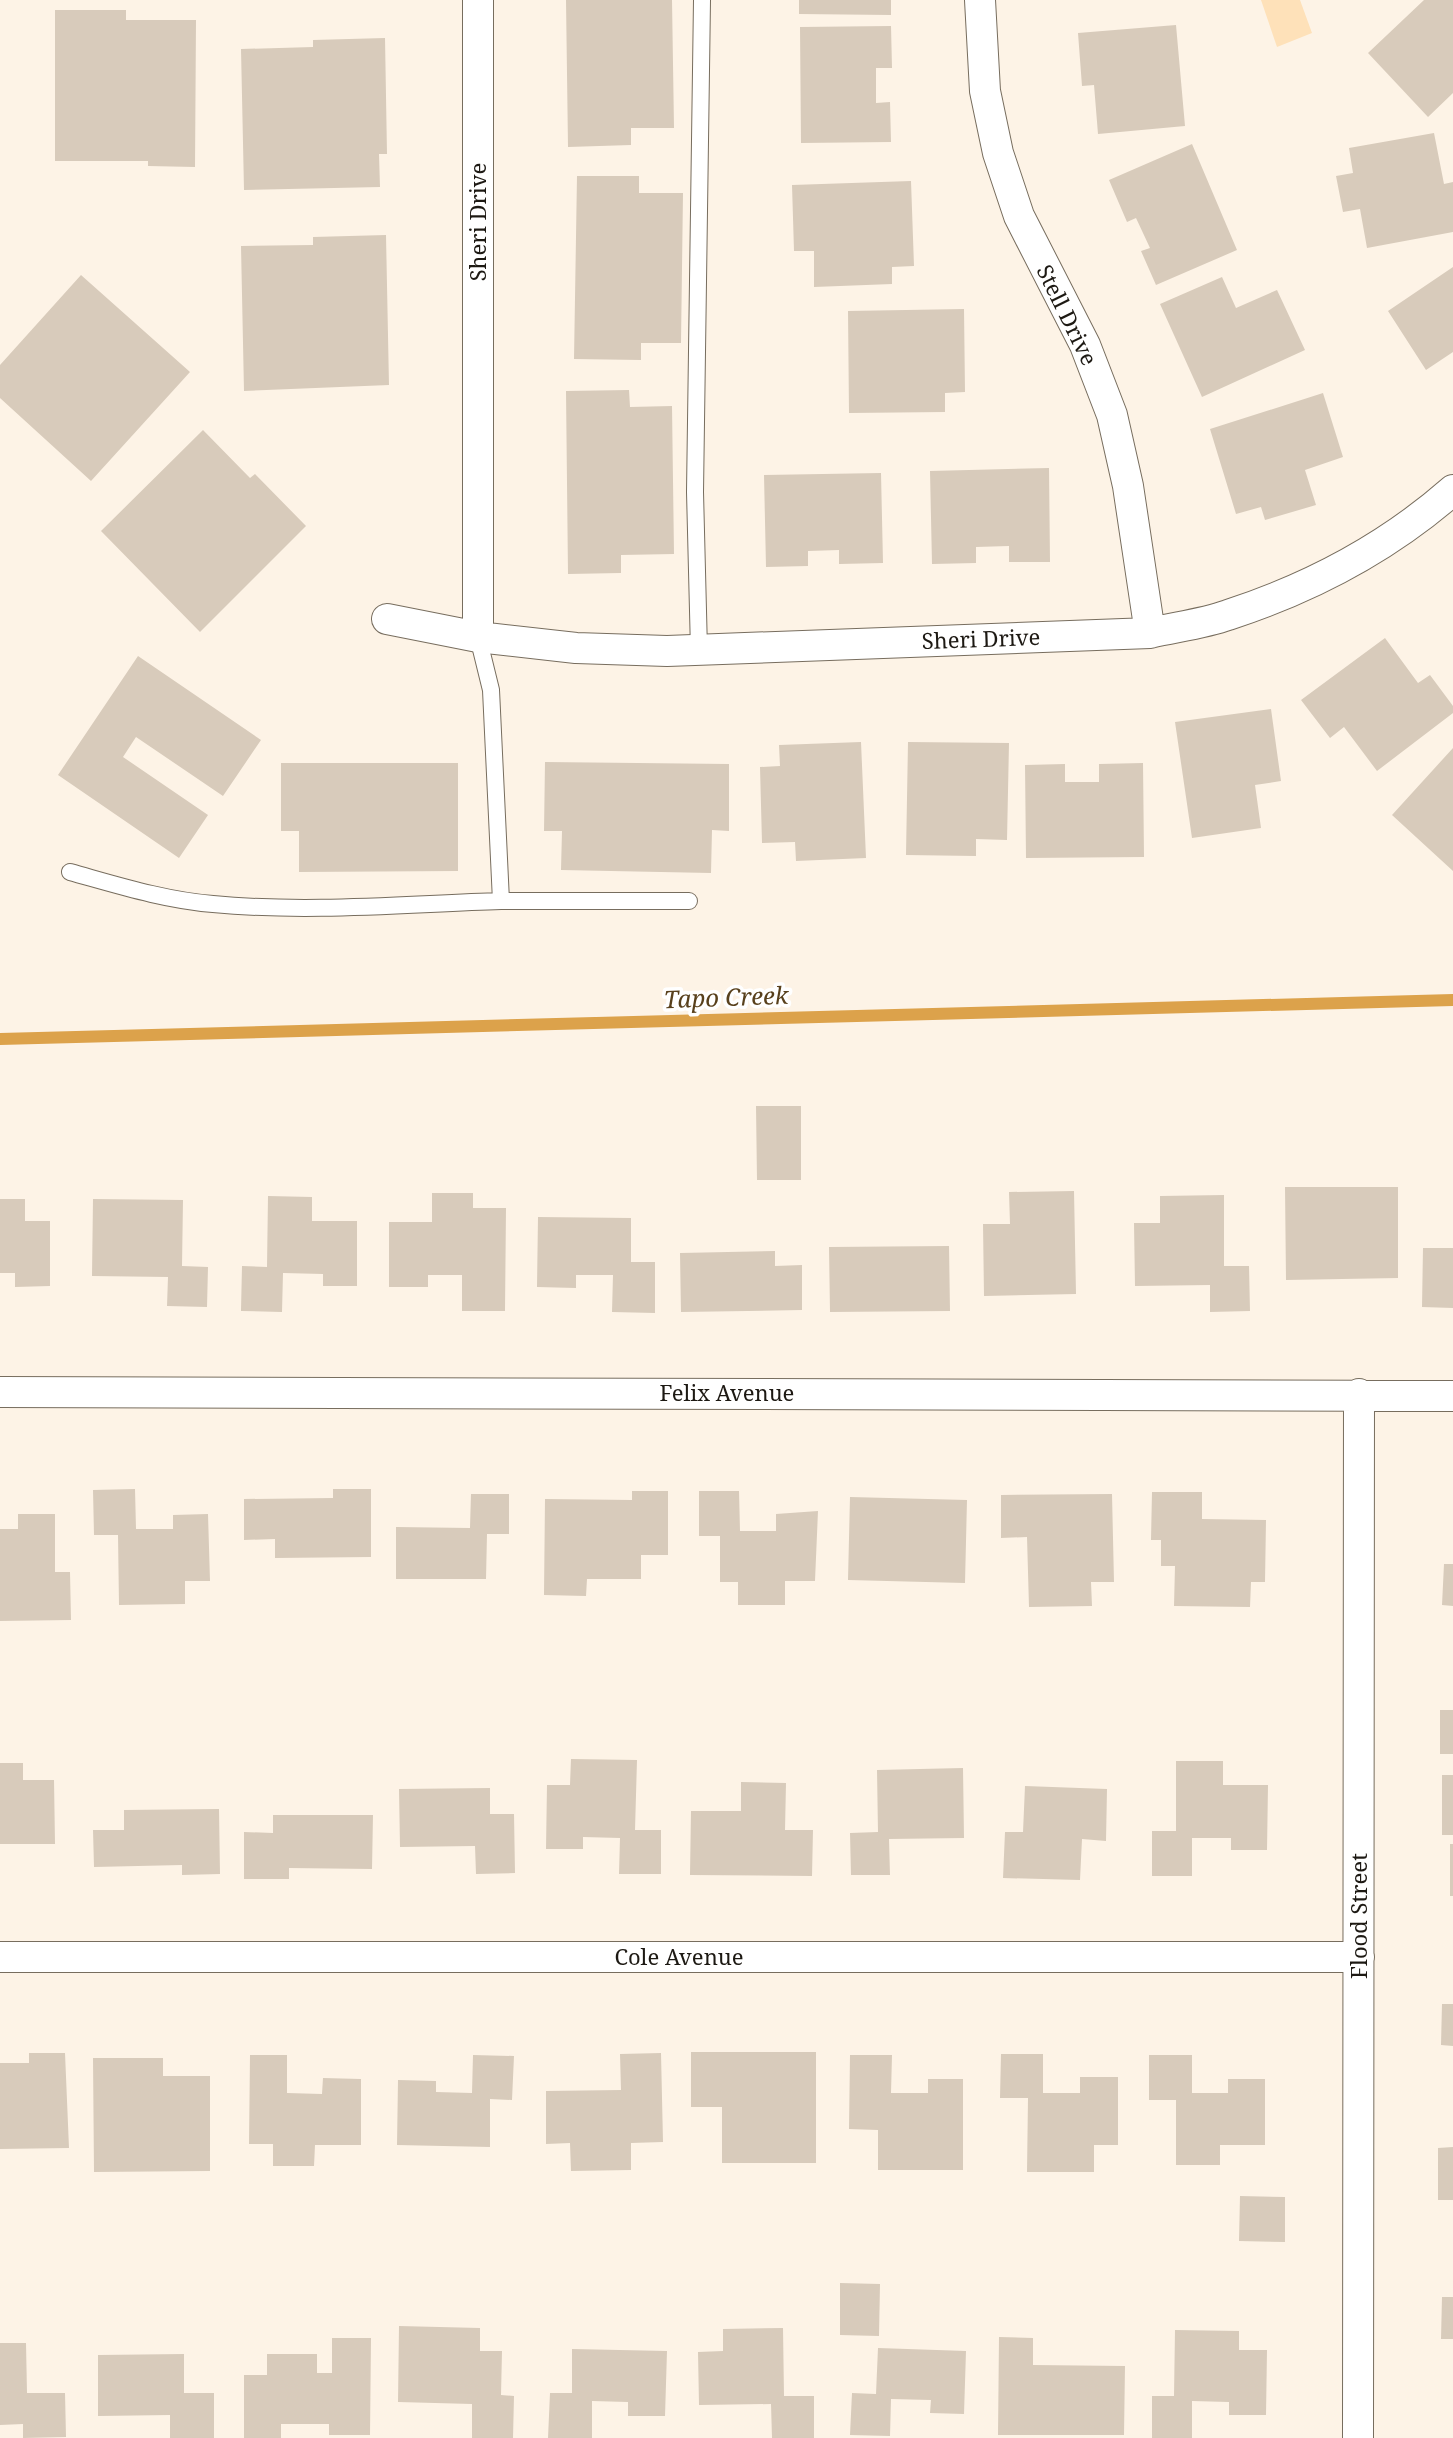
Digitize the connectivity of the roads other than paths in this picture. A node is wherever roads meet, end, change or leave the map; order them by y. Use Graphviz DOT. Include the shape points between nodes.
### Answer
graph roads {
  1 [pos="478,0"];
  2 [pos="702,0"];
  3 [pos="980,0"];
  4 [pos="1452,494"];
  5 [pos="387,619"];
  6 [pos="1150,633"];
  7 [pos="478,637"];
  8 [pos="699,650"];
  9 [pos="70,872"];
  10 [pos="501,901"];
  11 [pos="689,901"];
  12 [pos="0,1392"];
  13 [pos="1359,1394"];
  14 [pos="1453,1396"];
  15 [pos="0,1957"];
  16 [pos="1359,1957"];
  17 [pos="1358,2438"];
  1 -- 7 [label="street, Sheri Drive"];
  2 -- 8 [label="lane" via="695,492"];
  3 -- 6 [label="street, Stell Drive" via="985,91 998,153 1019,216 1085,345 1112,415"];
  4 -- 6 [label="street, Sheri Drive" via="1382,545 1314,583 1226,616"];
  5 -- 7 [label="street, Sheri Drive"];
  6 -- 8 [label="street, Sheri Drive"];
  7 -- 8 [label="street, Sheri Drive" via="576,648"];
  7 -- 10 [label="lane" via="491,690"];
  9 -- 10 [label="lane" via="140,892 212,904"];
  10 -- 11 [label="lane"];
  12 -- 13 [label="street, Felix Avenue"];
  13 -- 14 [label="street, Felix Avenue"];
  13 -- 16 [label="street, Flood Street"];
  15 -- 16 [label="street, Cole Avenue"];
  16 -- 17 [label="street, Flood Street"];
}
